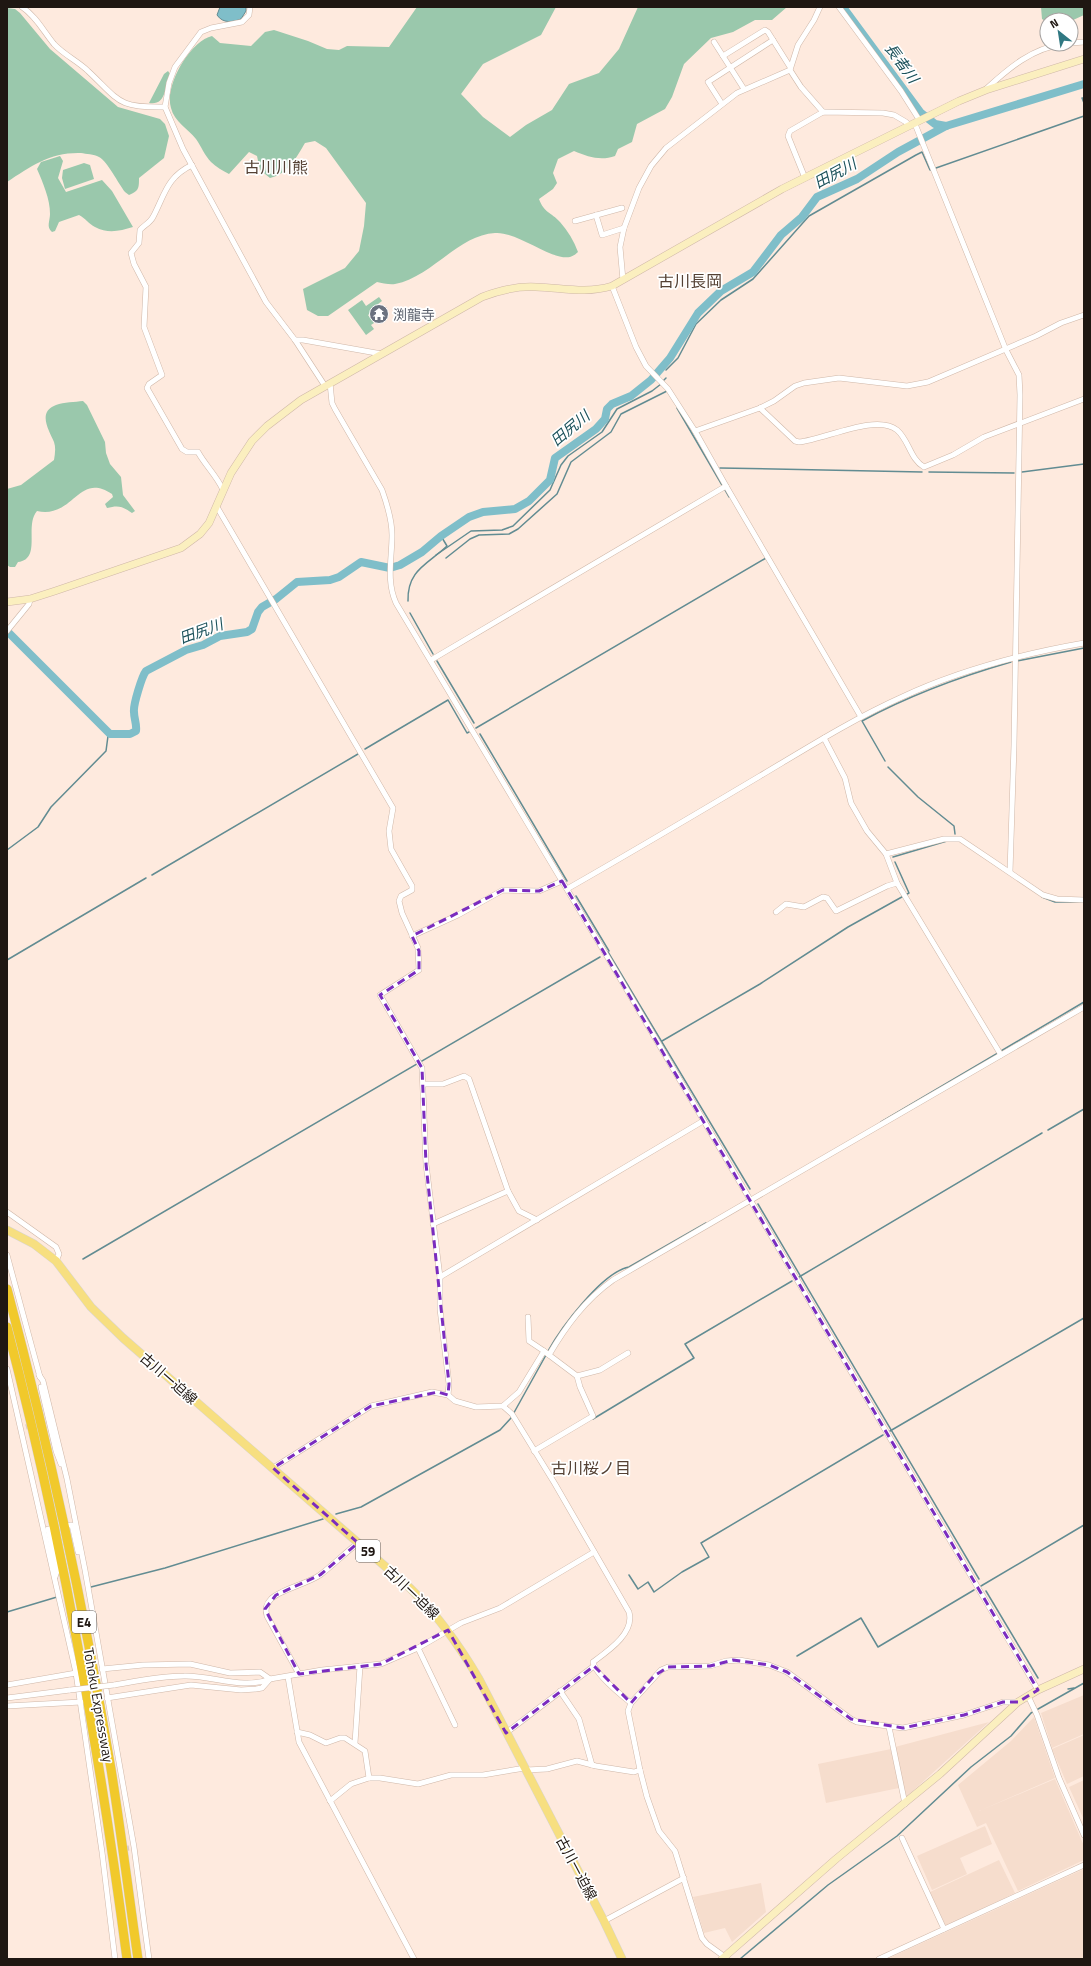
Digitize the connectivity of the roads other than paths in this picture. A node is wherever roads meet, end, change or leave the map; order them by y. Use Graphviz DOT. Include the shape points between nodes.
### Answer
graph roads {
  1 [pos="22,7"];
  2 [pos="250,7"];
  3 [pos="820,7"];
  4 [pos="839,7"];
  5 [pos="773,40"];
  6 [pos="714,42"];
  7 [pos="1039,50"];
  8 [pos="723,56"];
  9 [pos="1084,59"];
  10 [pos="730,67"];
  11 [pos="790,69"];
  12 [pos="744,89"];
  13 [pos="986,90"];
  14 [pos="722,104"];
  15 [pos="165,107"];
  16 [pos="823,112"];
  17 [pos="919,121"];
  18 [pos="192,165"];
  19 [pos="805,178"];
  20 [pos="622,208"];
  21 [pos="596,215"];
  22 [pos="575,222"];
  23 [pos="624,228"];
  24 [pos="623,280"];
  25 [pos="612,286"];
  26 [pos="1084,315"];
  27 [pos="295,340"];
  28 [pos="1006,350"];
  29 [pos="383,354"];
  30 [pos="327,385"];
  31 [pos="1084,399"];
  32 [pos="760,408"];
  33 [pos="1019,423"];
  34 [pos="695,430"];
  35 [pos="726,486"];
  36 [pos="223,490"];
  37 [pos="217,507"];
  38 [pos="30,599"];
  39 [pos="7,602"];
  40 [pos="8,631"];
  41 [pos="1084,643"];
  42 [pos="1016,657"];
  43 [pos="431,660"];
  44 [pos="861,717"];
  45 [pos="824,738"];
  46 [pos="886,854"];
  47 [pos="1010,872"];
  48 [pos="562,881"];
  49 [pos="898,883"];
  50 [pos="567,889"];
  51 [pos="1084,900"];
  52 [pos="776,912"];
  53 [pos="412,936"];
  54 [pos="1084,1006"];
  55 [pos="1000,1053"];
  56 [pos="423,1084"];
  57 [pos="703,1121"];
  58 [pos="508,1191"];
  59 [pos="750,1202"];
  60 [pos="7,1212"];
  61 [pos="537,1220"];
  62 [pos="433,1224"];
  63 [pos="7,1230"];
  64 [pos="7,1255"];
  65 [pos="56,1261"];
  66 [pos="440,1277"];
  67 [pos="7,1290"];
  68 [pos="528,1318"];
  69 [pos="7,1328"];
  70 [pos="547,1353"];
  71 [pos="628,1353"];
  72 [pos="7,1369"];
  73 [pos="39,1375"];
  74 [pos="577,1376"];
  75 [pos="11,1388"];
  76 [pos="448,1395"];
  77 [pos="503,1406"];
  78 [pos="534,1451"];
  79 [pos="273,1468"];
  80 [pos="30,1470"];
  81 [pos="67,1479"];
  82 [pos="70,1525"];
  83 [pos="50,1529"];
  84 [pos="358,1543"];
  85 [pos="594,1552"];
  86 [pos="85,1570"];
  87 [pos="54,1578"];
  88 [pos="448,1630"];
  89 [pos="418,1648"];
  90 [pos="360,1666"];
  91 [pos="594,1666"];
  92 [pos="102,1669"];
  93 [pos="1084,1669"];
  94 [pos="76,1673"];
  95 [pos="299,1674"];
  96 [pos="288,1677"];
  97 [pos="270,1679"];
  98 [pos="7,1685"];
  99 [pos="1038,1690"];
  100 [pos="560,1691"];
  101 [pos="1028,1696"];
  102 [pos="7,1698"];
  103 [pos="107,1698"];
  104 [pos="81,1702"];
  105 [pos="1018,1702"];
  106 [pos="631,1703"];
  107 [pos="7,1706"];
  108 [pos="454,1725"];
  109 [pos="890,1727"];
  110 [pos="297,1732"];
  111 [pos="506,1733"];
  112 [pos="355,1743"];
  113 [pos="592,1765"];
  114 [pos="525,1769"];
  115 [pos="640,1770"];
  116 [pos="368,1778"];
  117 [pos="330,1801"];
  118 [pos="905,1804"];
  119 [pos="1084,1835"];
  120 [pos="902,1838"];
  121 [pos="108,1851"];
  122 [pos="102,1852"];
  123 [pos="1084,1865"];
  124 [pos="684,1878"];
  125 [pos="604,1921"];
  126 [pos="944,1929"];
  127 [pos="723,1958"];
  128 [pos="115,1959"];
  129 [pos="127,1959"];
  130 [pos="138,1959"];
  131 [pos="149,1959"];
  132 [pos="414,1959"];
  133 [pos="622,1959"];
  134 [pos="879,1959"];
  1 -- 15 [label="street" via="31,14 56,46 88,71 114,98 136,106"];
  2 -- 15 [label="street" via="249,15 242,22 201,32 175,67 169,82"];
  3 -- 11 [label="street" via="798,45"];
  4 -- 17 [label="street" via="901,91"];
  5 -- 8 [label="street" via="768,32 762,30"];
  5 -- 10 [label="street"];
  5 -- 11 [label="street"];
  6 -- 8 [label="street"];
  7 -- 13 [label="street" via="1026,57"];
  8 -- 10 [label="street"];
  9 -- 13 [label="street"];
  10 -- 12 [label="street"];
  10 -- 14 [label="street" via="708,82"];
  11 -- 12 [label="street"];
  11 -- 16 [label="street" via="801,87"];
  12 -- 14 [label="street"];
  13 -- 17 [label="street"];
  14 -- 23 [label="street" via="666,148 651,166 639,188"];
  15 -- 18 [label="street"];
  16 -- 17 [label="street" via="883,113 894,115 906,122"];
  16 -- 19 [label="street" via="790,131 788,136"];
  17 -- 19 [label="street"];
  17 -- 28 [label="street" via="924,146"];
  18 -- 27 [label="street" via="266,302"];
  18 -- 36 [label="street" via="177,173 160,199 153,217 140,230 139,243 131,253 146,287 144,327 162,375 147,388 182,449 187,452 198,452"];
  19 -- 24 [label="street"];
  20 -- 21 [label="street"];
  21 -- 22 [label="street"];
  21 -- 23 [label="street" via="602,235"];
  23 -- 24 [label="street" via="620,247"];
  24 -- 25 [label="street"];
  25 -- 29 [label="street" via="597,291 536,287 500,290 482,296"];
  25 -- 34 [label="street" via="636,347 651,372 668,389"];
  26 -- 28 [label="street" via="1061,323"];
  27 -- 29 [label="street"];
  27 -- 30 [label="street"];
  28 -- 32 [label="street" via="928,382 907,386 839,378 804,383"];
  28 -- 33 [label="street" via="1019,375"];
  29 -- 30 [label="street"];
  30 -- 36 [label="street" via="283,412 252,441"];
  30 -- 43 [label="street" via="335,409 382,490 392,534 392,594"];
  31 -- 33 [label="street"];
  32 -- 33 [label="street" via="799,442 867,425 892,427 903,435 908,449 924,467 953,455 984,437"];
  32 -- 34 [label="street"];
  33 -- 42 [label="street"];
  34 -- 35 [label="street"];
  35 -- 43 [label="street"];
  35 -- 44 [label="street"];
  36 -- 37 [label="street"];
  37 -- 38 [label="street" via="200,534 181,548"];
  37 -- 53 [label="street" via="392,803 394,808 390,844 412,886 412,890 401,896 399,901"];
  38 -- 39 [label="street"];
  38 -- 40 [label="street"];
  41 -- 42 [label="street"];
  42 -- 44 [label="street" via="936,683"];
  42 -- 47 [label="street"];
  43 -- 48 [label="street"];
  44 -- 45 [label="street"];
  45 -- 46 [label="street" via="845,778 851,803 867,831"];
  45 -- 50 [label="street"];
  46 -- 47 [label="street" via="952,837 965,841"];
  46 -- 49 [label="street"];
  47 -- 51 [label="street" via="1051,898"];
  48 -- 50 [label="street"];
  48 -- 53 [label="street" via="539,891 503,890 458,915"];
  49 -- 52 [label="street" via="836,911 823,897 804,907 786,904"];
  49 -- 55 [label="street"];
  50 -- 57 [label="street"];
  53 -- 56 [label="street" via="419,951 419,970 380,995 421,1062"];
  54 -- 55 [label="street"];
  55 -- 59 [label="street"];
  56 -- 58 [label="street" via="443,1084 464,1076 469,1079"];
  56 -- 62 [label="street" via="426,1164"];
  57 -- 59 [label="street"];
  57 -- 61 [label="street"];
  58 -- 61 [label="street" via="519,1211"];
  58 -- 62 [label="street"];
  59 -- 70 [label="street" via="604,1286 573,1318"];
  59 -- 99 [label="street"];
  60 -- 65 [label="street" via="56,1247 60,1254"];
  61 -- 66 [label="street"];
  62 -- 66 [label="street"];
  63 -- 65 [label="main road, 古川一迫線 / 59" via="34,1244"];
  64 -- 73 [label="street"];
  65 -- 79 [label="main road, 古川一迫線 / 59" via="101,1316"];
  66 -- 76 [label="street" via="440,1309 449,1384"];
  67 -- 130 [label="highway, Tohoku Expressway / E4" via="76,1580 111,1769"];
  68 -- 70 [label="street" via="529,1341"];
  69 -- 129 [label="highway, Tohoku Expressway / E4" via="49,1504 73,1620 100,1771"];
  70 -- 74 [label="street"];
  70 -- 77 [label="street" via="519,1392"];
  71 -- 74 [label="street" via="600,1370"];
  72 -- 75 [label="street"];
  73 -- 81 [label="street" via="56,1451"];
  73 -- 81 [label="street" via="43,1381"];
  74 -- 78 [label="street" via="593,1416"];
  75 -- 80 [label="street"];
  75 -- 80 [label="street" via="17,1398 25,1428 32,1463"];
  76 -- 77 [label="street" via="455,1401 476,1407"];
  76 -- 79 [label="street" via="432,1392 371,1406"];
  77 -- 78 [label="street" via="513,1416"];
  78 -- 85 [label="street"];
  79 -- 84 [label="main road, 古川一迫線 / 59"];
  80 -- 87 [label="street"];
  81 -- 86 [label="street"];
  82 -- 86 [label="street"];
  83 -- 87 [label="street" via="57,1570"];
  84 -- 88 [label="main road, 古川一迫線 / 59" via="414,1592"];
  84 -- 95 [label="street" via="320,1574 276,1594 269,1600 265,1609 267,1616"];
  85 -- 88 [label="street" via="500,1608 461,1622"];
  85 -- 91 [label="street" via="630,1616 630,1623 619,1642 594,1662"];
  86 -- 92 [label="street"];
  87 -- 94 [label="street"];
  88 -- 89 [label="street"];
  88 -- 111 [label="main road, 古川一迫線 / 59" via="479,1679"];
  89 -- 90 [label="street" via="381,1664"];
  89 -- 108 [label="street"];
  90 -- 95 [label="street"];
  90 -- 112 [label="street"];
  91 -- 100 [label="street"];
  91 -- 106 [label="street" via="604,1679"];
  92 -- 97 [label="street" via="143,1664 190,1664 230,1673 260,1672"];
  92 -- 103 [label="street"];
  93 -- 99 [label="street"];
  94 -- 98 [label="street"];
  94 -- 104 [label="street"];
  95 -- 96 [label="street"];
  96 -- 97 [label="street"];
  96 -- 110 [label="street"];
  97 -- 102 [label="street, bridge" via="247,1683 184,1676"];
  97 -- 103 [label="street" via="262,1688 256,1689 190,1685"];
  99 -- 101 [label="street"];
  100 -- 111 [label="street"];
  100 -- 113 [label="street" via="579,1719"];
  101 -- 105 [label="street"];
  101 -- 119 [label="street"];
  103 -- 131 [label="street"];
  104 -- 107 [label="street"];
  104 -- 122 [label="street"];
  105 -- 109 [label="street" via="1003,1702 921,1725"];
  105 -- 118 [label="street"];
  106 -- 109 [label="street" via="654,1676 668,1667 710,1666 739,1660 769,1664 787,1672 851,1720"];
  106 -- 115 [label="street" via="628,1714"];
  109 -- 118 [label="street"];
  110 -- 112 [label="street" via="310,1735 323,1743 346,1738"];
  110 -- 117 [label="street" via="299,1742"];
  111 -- 114 [label="main road, 古川一迫線 / 59"];
  112 -- 116 [label="street" via="365,1751"];
  113 -- 114 [label="street" via="577,1761 547,1769"];
  113 -- 115 [label="street" via="634,1772"];
  114 -- 116 [label="street" via="483,1775 451,1775 418,1784 386,1778"];
  114 -- 125 [label="main road, 古川一迫線 / 59"];
  115 -- 124 [label="street" via="656,1825 662,1836 673,1846"];
  116 -- 117 [label="street" via="351,1784"];
  117 -- 132 [label="street"];
  118 -- 127 [label="street"];
  120 -- 126 [label="street"];
  121 -- 122 [label="street"];
  122 -- 128 [label="street"];
  123 -- 126 [label="street"];
  124 -- 125 [label="street"];
  124 -- 127 [label="street" via="702,1938"];
  125 -- 133 [label="main road, 古川一迫線 / 59"];
  126 -- 134 [label="street"];
}
